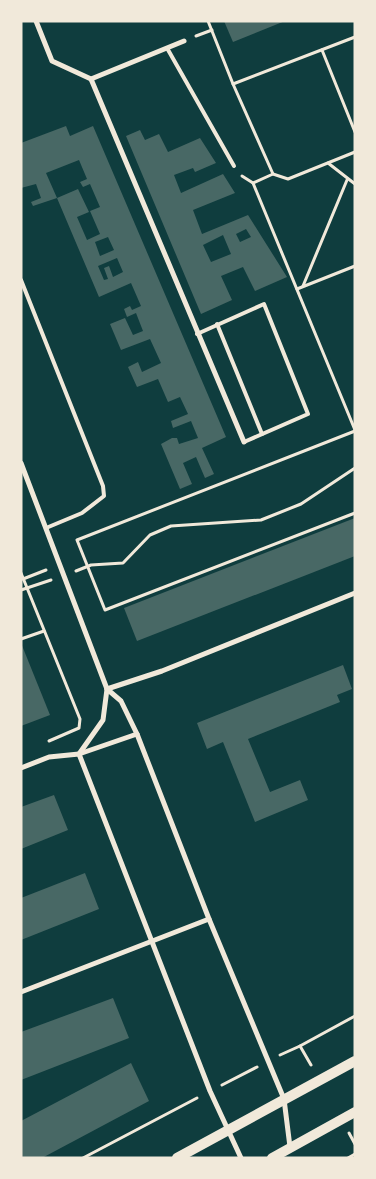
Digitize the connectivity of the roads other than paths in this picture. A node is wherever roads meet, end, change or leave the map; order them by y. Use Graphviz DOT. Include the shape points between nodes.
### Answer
graph roads {
  1 [pos="36,21"];
  2 [pos="184,41"];
  3 [pos="167,48"];
  4 [pos="91,79"];
  5 [pos="234,166"];
  6 [pos="21,280"];
  7 [pos="217,324"];
  8 [pos="196,334"];
  9 [pos="262,434"];
  10 [pos="244,442"];
  11 [pos="21,463"];
  12 [pos="46,528"];
  13 [pos="355,594"];
  14 [pos="107,689"];
  15 [pos="137,734"];
  16 [pos="80,754"];
  17 [pos="21,768"];
  18 [pos="209,920"];
  19 [pos="152,942"];
  20 [pos="21,992"];
  21 [pos="355,1061"];
  22 [pos="284,1099"];
  23 [pos="355,1112"];
  24 [pos="227,1130"];
  25 [pos="290,1148"];
  26 [pos="177,1158"];
  27 [pos="241,1158"];
  28 [pos="272,1158"];
  1 -- 4 [label="street" via="52,61"];
  2 -- 3 [label="street"];
  3 -- 4 [label="street"];
  3 -- 5 [label="lane"];
  4 -- 8 [label="street"];
  6 -- 12 [label="lane" via="103,486 104,496 82,513"];
  7 -- 8 [label="lane"];
  7 -- 9 [label="lane"];
  7 -- 9 [label="lane" via="264,304 308,414"];
  8 -- 10 [label="street"];
  9 -- 10 [label="lane"];
  11 -- 12 [label="street"];
  12 -- 14 [label="street"];
  13 -- 14 [label="street" via="162,671"];
  14 -- 15 [label="street" via="121,702"];
  14 -- 16 [label="street" via="103,720"];
  15 -- 16 [label="street"];
  15 -- 18 [label="street"];
  16 -- 17 [label="street" via="49,757"];
  16 -- 19 [label="street"];
  18 -- 19 [label="street"];
  18 -- 22 [label="street"];
  19 -- 20 [label="street"];
  19 -- 24 [label="street"];
  21 -- 22 [label="main road"];
  22 -- 24 [label="main road"];
  22 -- 25 [label="street"];
  23 -- 25 [label="main road"];
  24 -- 26 [label="main road"];
  24 -- 27 [label="street"];
  25 -- 28 [label="main road"];
}
